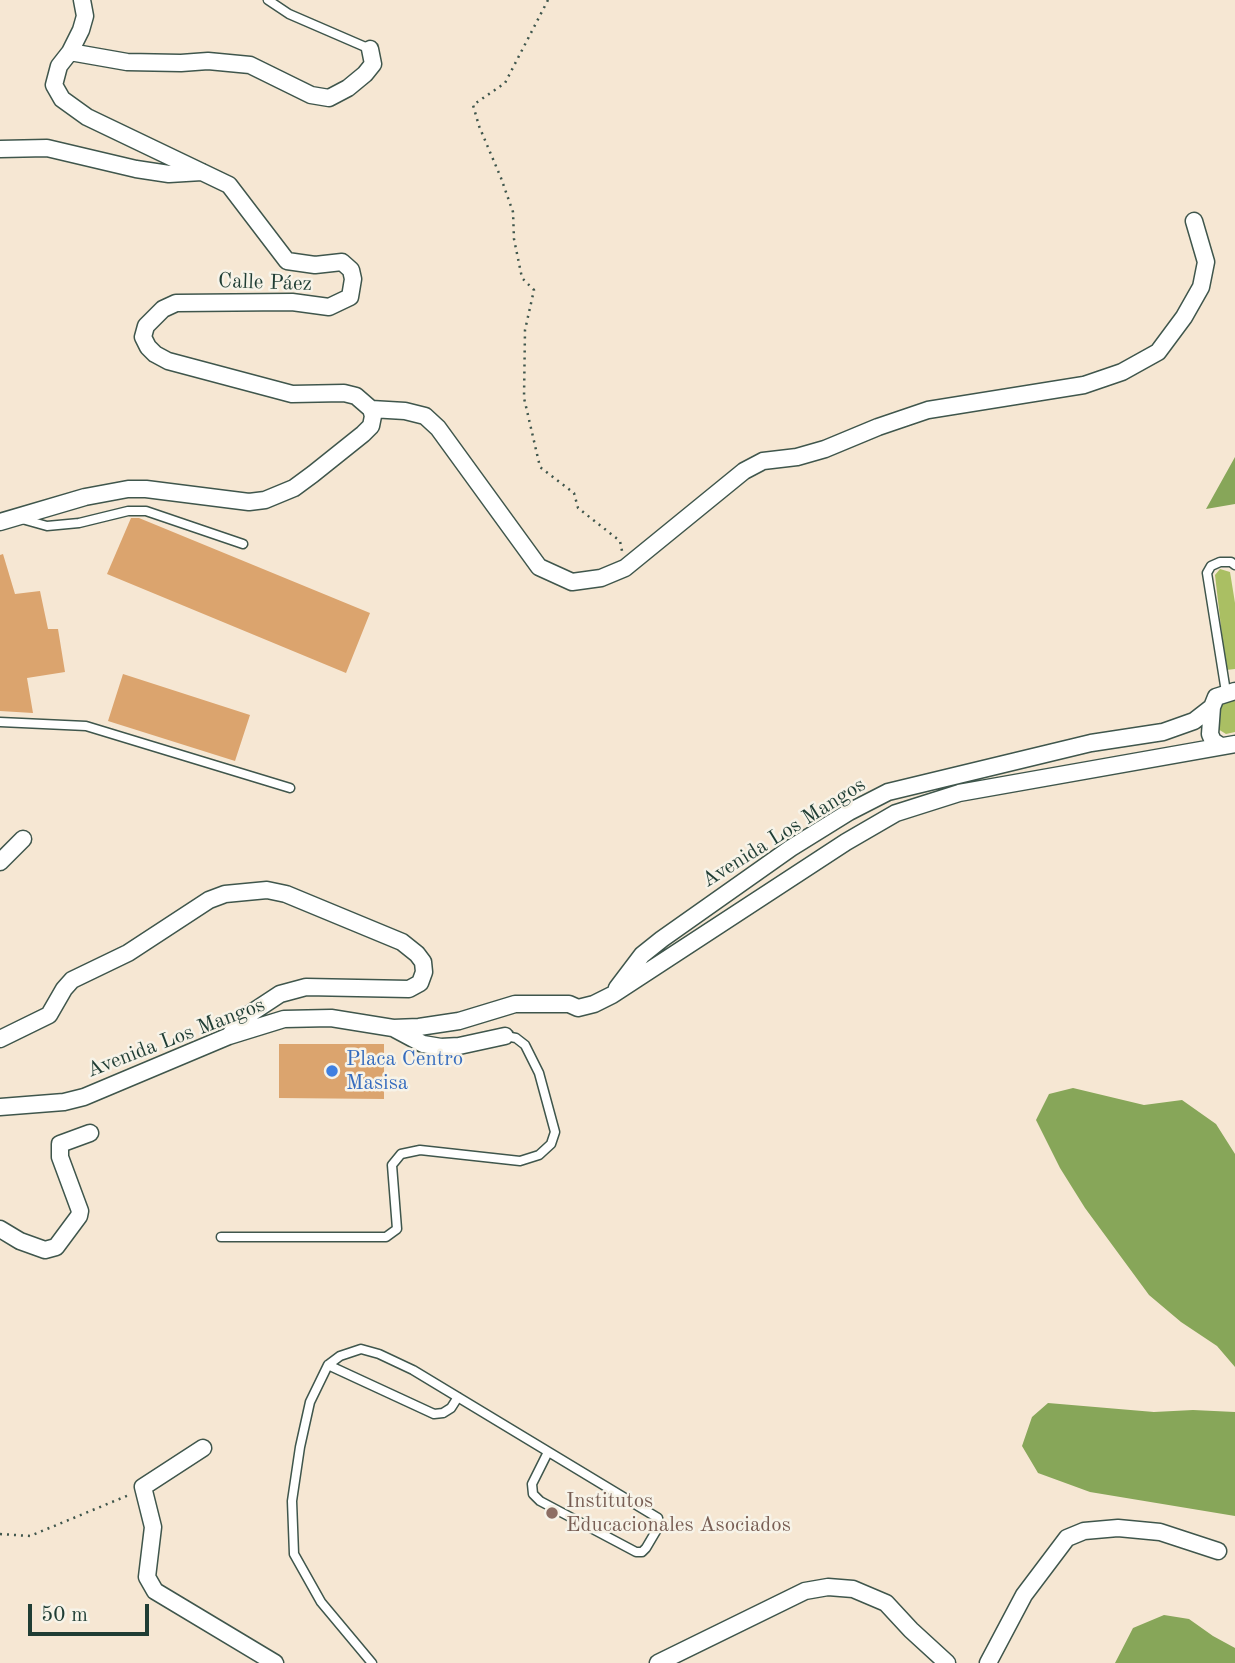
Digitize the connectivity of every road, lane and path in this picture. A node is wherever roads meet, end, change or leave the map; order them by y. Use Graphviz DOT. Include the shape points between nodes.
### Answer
graph roads {
  1 [pos="82,0"];
  2 [pos="268,0"];
  3 [pos="548,0"];
  4 [pos="370,49"];
  5 [pos="70,52"];
  6 [pos="0,149"];
  7 [pos="204,172"];
  8 [pos="1194,221"];
  9 [pos="371,409"];
  10 [pos="8,520"];
  11 [pos="243,544"];
  12 [pos="1235,565"];
  13 [pos="625,568"];
  14 [pos="1230,691"];
  15 [pos="1212,707"];
  16 [pos="0,722"];
  17 [pos="1228,745"];
  18 [pos="290,788"];
  19 [pos="23,839"];
  20 [pos="0,862"];
  21 [pos="612,996"];
  22 [pos="393,1028"];
  23 [pos="229,1036"];
  24 [pos="505,1036"];
  25 [pos="0,1038"];
  26 [pos="0,1107"];
  27 [pos="90,1133"];
  28 [pos="0,1229"];
  29 [pos="220,1237"];
  30 [pos="328,1365"];
  31 [pos="458,1397"];
  32 [pos="203,1448"];
  33 [pos="548,1452"];
  34 [pos="142,1490"];
  35 [pos="0,1534"];
  36 [pos="1218,1551"];
  37 [pos="275,1663"];
  38 [pos="372,1663"];
  39 [pos="658,1663"];
  40 [pos="947,1663"];
  41 [pos="988,1663"];
  1 -- 5 [label="street" via="85,16"];
  2 -- 4 [label="lane" via="289,14"];
  3 -- 13 [label="path" via="505,83 473,105 513,212 522,278 534,290 525,330 524,398 540,467 574,493 578,508 620,541"];
  4 -- 5 [label="street" via="373,64 365,74 329,98 311,95 250,65 127,61"];
  5 -- 7 [label="street, Calle Páez" via="59,66 54,85 62,99 87,117"];
  6 -- 7 [label="street" via="47,148 136,169 169,174"];
  7 -- 9 [label="street, Calle Páez" via="229,185 287,261 342,262 351,270 350,297 329,307 292,302 176,303 146,326 143,337 148,347 187,367 292,394 344,393 356,396"];
  8 -- 13 [label="street" via="1206,262 1201,286 1158,352 1122,372 1084,385 928,410 825,449 763,461 744,471"];
  9 -- 10 [label="street" via="371,426 363,434 295,488 265,500 128,489"];
  9 -- 13 [label="street" via="425,416 438,428 539,567 572,582 601,578"];
  10 -- 11 [label="lane" via="47,526 146,511"];
  12 -- 14 [label="lane" via="1220,562 1207,573"];
  14 -- 15 [label="street, Avenida Los Mangos" via="1216,697"];
  15 -- 17 [label="street, Avenida Los Mangos" via="1210,734 1213,741"];
  15 -- 21 [label="street, Avenida Los Mangos" via="1194,721 1163,732 1091,743 888,792 791,848 662,939 642,955"];
  16 -- 18 [label="lane" via="86,726"];
  17 -- 21 [label="street, Avenida Los Mangos" via="959,793 896,813"];
  19 -- 20 [label="street"];
  21 -- 22 [label="street, Avenida Los Mangos" via="578,1008 525,1003 444,1025"];
  22 -- 23 [label="street, Avenida Los Mangos" via="306,1017"];
  22 -- 24 [label="street" via="423,1044 441,1047"];
  23 -- 25 [label="street" via="242,1019 281,994 306,987 409,989 420,983 423,962 402,942 286,894 267,890 225,894 128,953 72,980 49,1015"];
  23 -- 26 [label="street, Avenida Los Mangos" via="84,1097"];
  24 -- 29 [label="lane" via="525,1045 555,1132 551,1144 539,1155 520,1161 420,1150 401,1154 392,1165 397,1229 386,1237"];
  27 -- 28 [label="street" via="60,1144 60,1157 80,1211 56,1247 45,1251"];
  30 -- 31 [label="lane" via="361,1349 413,1370"];
  30 -- 31 [label="lane" via="434,1414 451,1408"];
  30 -- 38 [label="lane" via="310,1402 300,1447 292,1501 294,1554 321,1602"];
  31 -- 33 [label="lane"];
  32 -- 34 [label="street"];
  33 -- 33 [label="lane" via="532,1484 533,1494 642,1552 659,1526 658,1518"];
  34 -- 35 [label="path" via="30,1536"];
  34 -- 37 [label="street" via="153,1527 147,1577 155,1591"];
  36 -- 41 [label="street" via="1160,1532 1118,1528 1084,1531 1068,1538 1024,1595"];
  39 -- 40 [label="street" via="805,1591 828,1587 853,1589 886,1603"];
}
